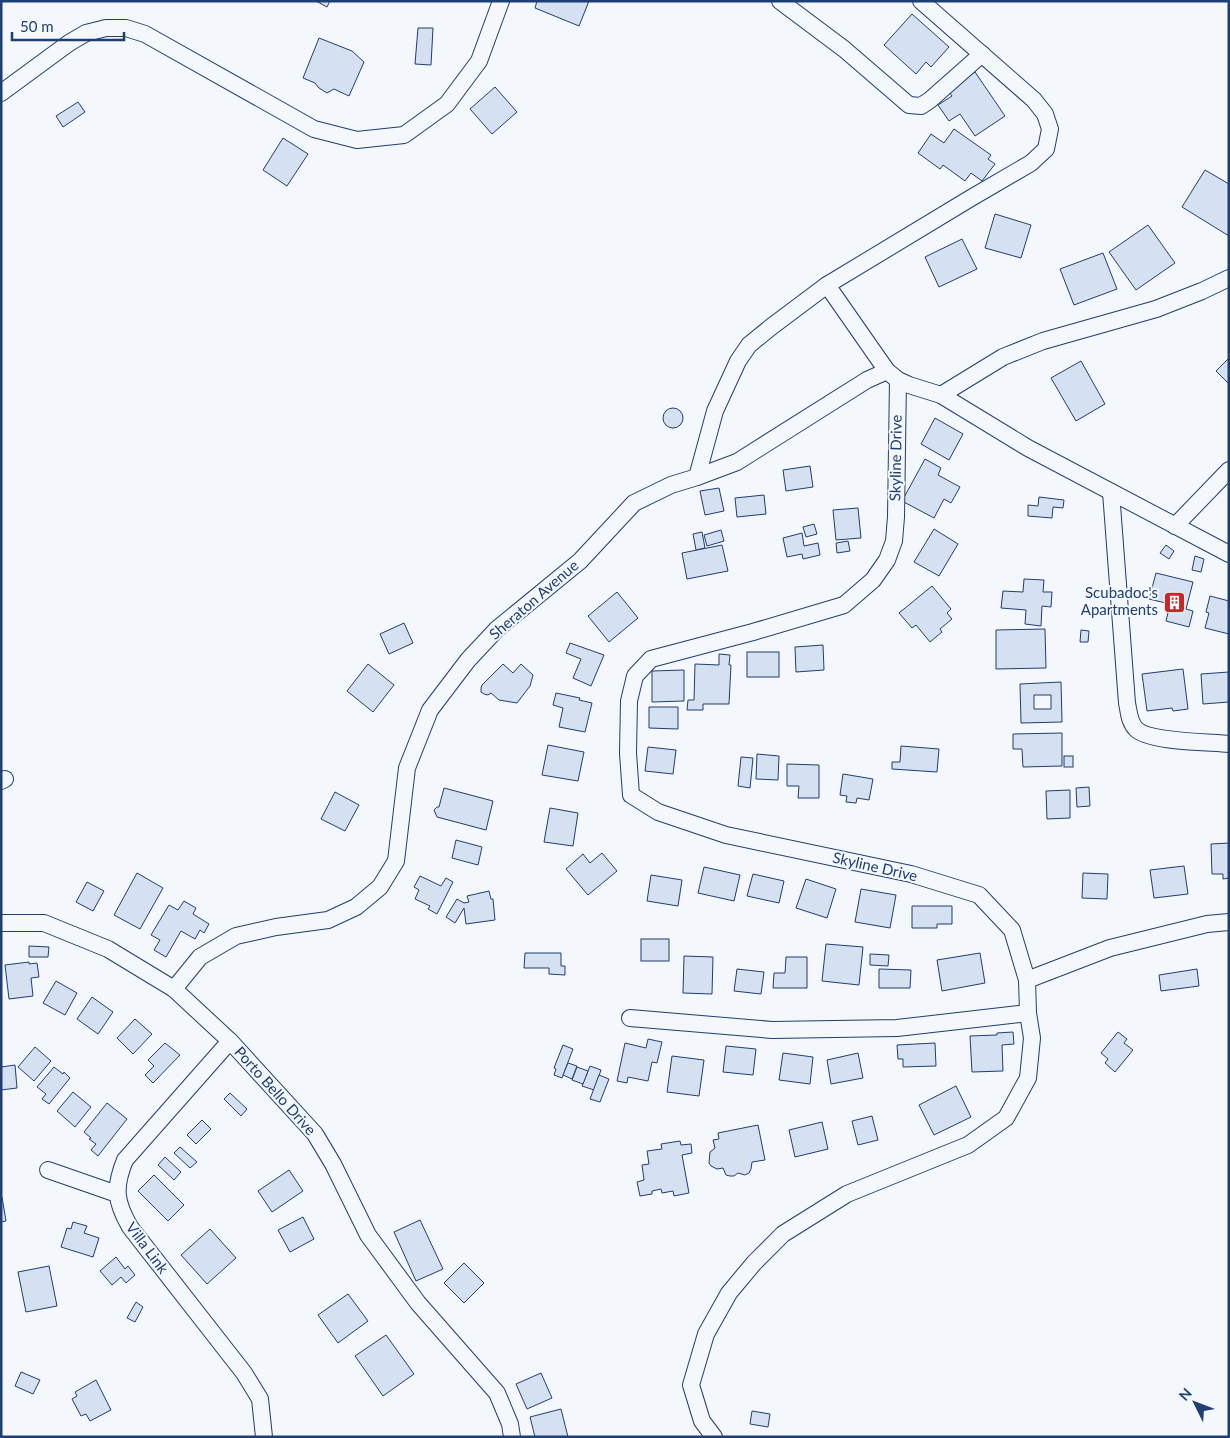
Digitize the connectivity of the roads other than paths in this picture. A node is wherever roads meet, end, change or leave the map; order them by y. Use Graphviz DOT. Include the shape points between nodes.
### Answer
graph roads {
  1 [pos="501,1"];
  2 [pos="780,1"];
  3 [pos="921,1"];
  4 [pos="982,54"];
  5 [pos="1,93"];
  6 [pos="1229,278"];
  7 [pos="827,285"];
  8 [pos="892,375"];
  9 [pos="941,396"];
  10 [pos="1229,470"];
  11 [pos="697,477"];
  12 [pos="1111,492"];
  13 [pos="1175,526"];
  14 [pos="1229,554"];
  15 [pos="1229,744"];
  16 [pos="1229,922"];
  17 [pos="1,923"];
  18 [pos="1027,980"];
  19 [pos="174,989"];
  20 [pos="1028,1013"];
  21 [pos="630,1018"];
  22 [pos="230,1040"];
  23 [pos="48,1170"];
  24 [pos="118,1194"];
  25 [pos="264,1437"];
  26 [pos="512,1437"];
  27 [pos="714,1437"];
  1 -- 5 [label="street" via="479,61 447,104 404,135 357,140 314,128 144,34 126,28 86,33"];
  2 -- 4 [label="street" via="909,105 926,103"];
  3 -- 4 [label="street"];
  4 -- 7 [label="street" via="1034,100 1045,114 1050,130 1046,149 1031,164"];
  6 -- 9 [label="street" via="1156,309 1043,342 1004,357"];
  7 -- 8 [label="street"];
  7 -- 11 [label="street" via="749,345 738,361 715,411"];
  8 -- 9 [label="street"];
  8 -- 11 [label="street, Sheraton Avenue" via="867,380 738,462"];
  8 -- 18 [label="street, Skyline Drive" via="896,517 894,541 887,560 873,580 844,605 651,659 636,676 629,701 631,794 658,812 726,835 911,874 979,895 1012,930"];
  9 -- 12 [label="street"];
  10 -- 13 [label="street"];
  11 -- 19 [label="street, Sheraton Avenue" via="671,485 634,503 580,561 497,629 468,660 430,710 407,768 396,861 380,887 356,907 328,920 236,936 200,957"];
  12 -- 13 [label="street"];
  12 -- 15 [label="street" via="1127,703 1134,727 1140,734 1164,739"];
  13 -- 14 [label="street"];
  16 -- 18 [label="street" via="1207,924 1110,948"];
  17 -- 19 [label="street, Porto Bello Drive" via="44,922 108,950"];
  18 -- 20 [label="street, Skyline Drive"];
  19 -- 22 [label="street, Porto Bello Drive"];
  20 -- 21 [label="street" via="898,1028 772,1030"];
  20 -- 27 [label="street, Skyline Drive" via="1032,1038 1028,1078 1006,1118 968,1145 847,1194 783,1234 730,1293 706,1334 691,1385 702,1420"];
  22 -- 24 [label="street, Villa Link" via="126,1160 119,1176"];
  22 -- 26 [label="street, Porto Bello Drive" via="315,1134 368,1235 418,1303 497,1393"];
  23 -- 24 [label="street"];
  24 -- 25 [label="street, Villa Link" via="121,1212 130,1227 244,1373 260,1399"];
}
